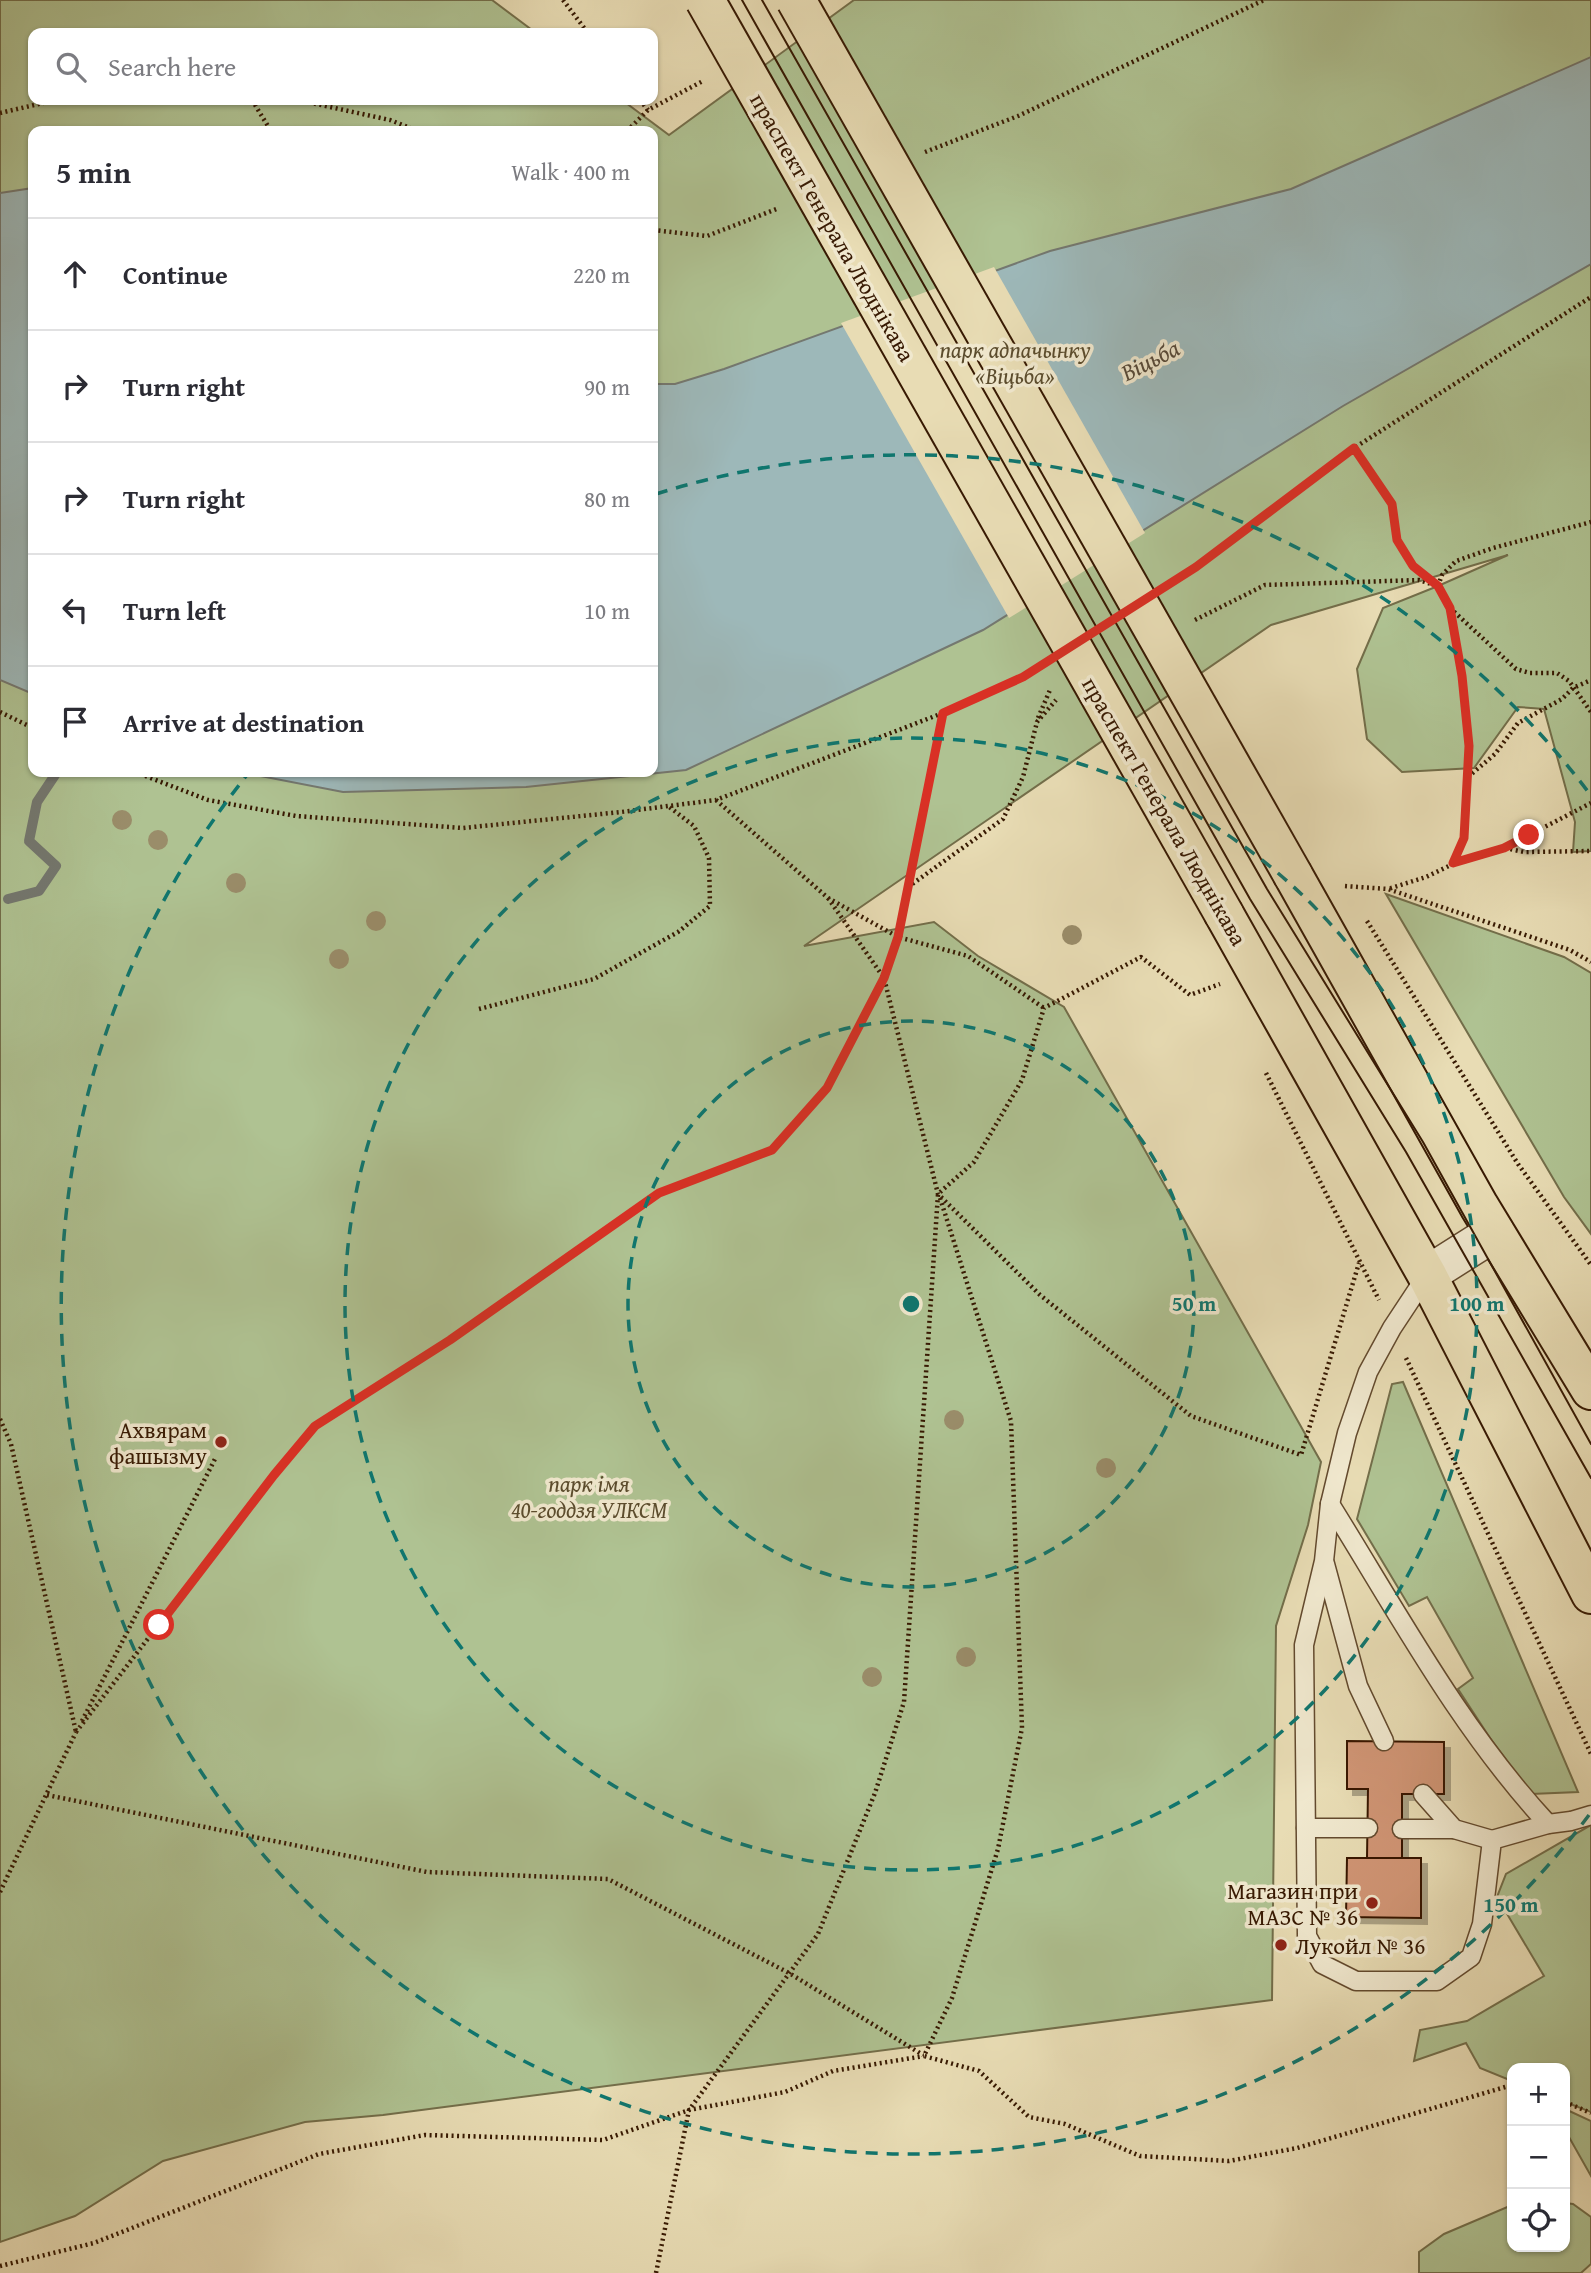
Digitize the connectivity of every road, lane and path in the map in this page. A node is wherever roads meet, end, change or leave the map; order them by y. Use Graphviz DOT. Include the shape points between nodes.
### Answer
graph roads {
  1 [pos="563,0"];
  2 [pos="705,0"];
  3 [pos="796,0"];
  4 [pos="1264,0"];
  5 [pos="584,28"];
  6 [pos="703,81"];
  7 [pos="34,105"];
  8 [pos="255,105"];
  9 [pos="321,105"];
  10 [pos="644,105"];
  11 [pos="657,105"];
  12 [pos="658,105"];
  13 [pos="648,110"];
  14 [pos="0,113"];
  15 [pos="268,126"];
  16 [pos="405,126"];
  17 [pos="632,126"];
  18 [pos="915,156"];
  19 [pos="785,206"];
  20 [pos="658,231"];
  21 [pos="1591,297"];
  22 [pos="1354,448"];
  23 [pos="1591,522"];
  24 [pos="1438,586"];
  25 [pos="1161,589"];
  26 [pos="1450,608"];
  27 [pos="1195,620"];
  28 [pos="1046,662"];
  29 [pos="1591,680"];
  30 [pos="1573,688"];
  31 [pos="1050,690"];
  32 [pos="1056,700"];
  33 [pos="0,712"];
  34 [pos="1591,712"];
  35 [pos="943,713"];
  36 [pos="1037,722"];
  37 [pos="28,726"];
  38 [pos="148,777"];
  39 [pos="1467,777"];
  40 [pos="716,800"];
  41 [pos="1591,803"];
  42 [pos="668,806"];
  43 [pos="1504,848"];
  44 [pos="1591,851"];
  45 [pos="1453,863"];
  46 [pos="1336,877"];
  47 [pos="1345,886"];
  48 [pos="907,887"];
  49 [pos="1388,889"];
  50 [pos="1352,897"];
  51 [pos="828,898"];
  52 [pos="1366,920"];
  53 [pos="898,937"];
  54 [pos="1591,962"];
  55 [pos="884,978"];
  56 [pos="1190,995"];
  57 [pos="1044,1008"];
  58 [pos="479,1009"];
  59 [pos="938,1194"];
  60 [pos="1495,1232"];
  61 [pos="1360,1261"];
  62 [pos="1591,1265"];
  63 [pos="1427,1275"];
  64 [pos="1591,1390"];
  65 [pos="0,1419"];
  66 [pos="216,1457"];
  67 [pos="1330,1504"];
  68 [pos="1324,1561"];
  69 [pos="1591,1594"];
  70 [pos="76,1732"];
  71 [pos="1384,1741"];
  72 [pos="1423,1794"];
  73 [pos="47,1795"];
  74 [pos="1591,1815"];
  75 [pos="1548,1824"];
  76 [pos="1306,1828"];
  77 [pos="1368,1828"];
  78 [pos="1402,1829"];
  79 [pos="1454,1829"];
  80 [pos="1492,1840"];
  81 [pos="0,1892"];
  82 [pos="789,1973"];
  83 [pos="924,2056"];
  84 [pos="1507,2086"];
  85 [pos="1570,2104"];
  86 [pos="689,2110"];
  87 [pos="1591,2113"];
  88 [pos="0,2266"];
  89 [pos="656,2273"];
  1 -- 5 [label="path"];
  2 -- 63 [label="main road, праспект Генерала Люднікава, bridge"];
  3 -- 60 [label="main road, bridge"];
  4 -- 18 [label="path" via="1018,116"];
  6 -- 12 [label="path"];
  7 -- 14 [label="path"];
  8 -- 15 [label="path"];
  9 -- 16 [label="path"];
  10 -- 13 [label="path"];
  11 -- 13 [label="path"];
  13 -- 17 [label="path"];
  19 -- 20 [label="path" via="707,236"];
  21 -- 22 [label="path"];
  22 -- 24 [label="path" via="1392,504 1397,540 1407,557"];
  22 -- 25 [label="path"];
  23 -- 24 [label="path" via="1457,561"];
  24 -- 26 [label="path"];
  24 -- 27 [label="path" via="1419,580 1265,585"];
  26 -- 30 [label="path" via="1516,669 1558,673"];
  26 -- 39 [label="path" via="1462,676 1469,746"];
  28 -- 35 [label="path"];
  29 -- 30 [label="path"];
  30 -- 34 [label="path"];
  30 -- 39 [label="path" via="1518,723 1495,754"];
  31 -- 36 [label="path"];
  32 -- 36 [label="path"];
  33 -- 37 [label="path"];
  35 -- 40 [label="path"];
  35 -- 48 [label="path"];
  36 -- 48 [label="path" via="1023,777 1003,819"];
  38 -- 42 [label="path" via="208,800 296,816 463,828"];
  39 -- 45 [label="path" via="1464,838"];
  40 -- 42 [label="path"];
  40 -- 51 [label="path"];
  41 -- 43 [label="path"];
  42 -- 58 [label="path" via="694,826 709,859 710,906 678,932 594,979"];
  43 -- 44 [label="path"];
  43 -- 45 [label="path"];
  45 -- 49 [label="path"];
  46 -- 47 [label="path"];
  47 -- 49 [label="path"];
  47 -- 50 [label="path"];
  48 -- 53 [label="path"];
  49 -- 54 [label="path" via="1570,950"];
  51 -- 53 [label="path"];
  51 -- 55 [label="path"];
  52 -- 62 [label="path" via="1518,1164"];
  53 -- 55 [label="path"];
  53 -- 57 [label="path" via="968,956"];
  55 -- 59 [label="path"];
  55 -- 70 [label="path" via="827,1088 772,1150 659,1193 450,1340 315,1426"];
  56 -- 57 [label="path" via="1141,957"];
  57 -- 59 [label="path" via="1022,1080 974,1162"];
  59 -- 61 [label="path" via="1040,1295 1191,1416 1301,1455"];
  59 -- 82 [label="path" via="904,1702 874,1793 818,1934"];
  59 -- 83 [label="path" via="1011,1421 1022,1728 998,1849 952,1997"];
  60 -- 63 [label="street"];
  60 -- 64 [label="main road"];
  63 -- 67 [label="lane" via="1368,1372"];
  63 -- 69 [label="main road, праспект Генерала Люднікава"];
  65 -- 70 [label="path" via="11,1444"];
  66 -- 70 [label="path"];
  67 -- 68 [label="lane"];
  67 -- 75 [label="lane" via="1473,1733"];
  68 -- 71 [label="lane" via="1358,1686"];
  68 -- 76 [label="lane" via="1304,1644"];
  70 -- 73 [label="path"];
  72 -- 79 [label="lane"];
  73 -- 81 [label="path"];
  73 -- 82 [label="path" via="428,1872 608,1879"];
  74 -- 75 [label="lane"];
  75 -- 80 [label="lane"];
  76 -- 77 [label="lane"];
  76 -- 80 [label="lane" via="1307,1936 1322,1964 1356,1980 1437,1980 1471,1956 1482,1924"];
  78 -- 79 [label="lane"];
  79 -- 80 [label="lane"];
  82 -- 83 [label="path"];
  82 -- 86 [label="path"];
  83 -- 84 [label="path" via="979,2071 1029,2117 1065,2124 1140,2156 1229,2161 1297,2148"];
  83 -- 86 [label="path" via="833,2071 785,2092"];
  85 -- 87 [label="path"];
  86 -- 88 [label="path" via="603,2140 425,2135 319,2154 94,2243"];
  86 -- 89 [label="path"];
}
